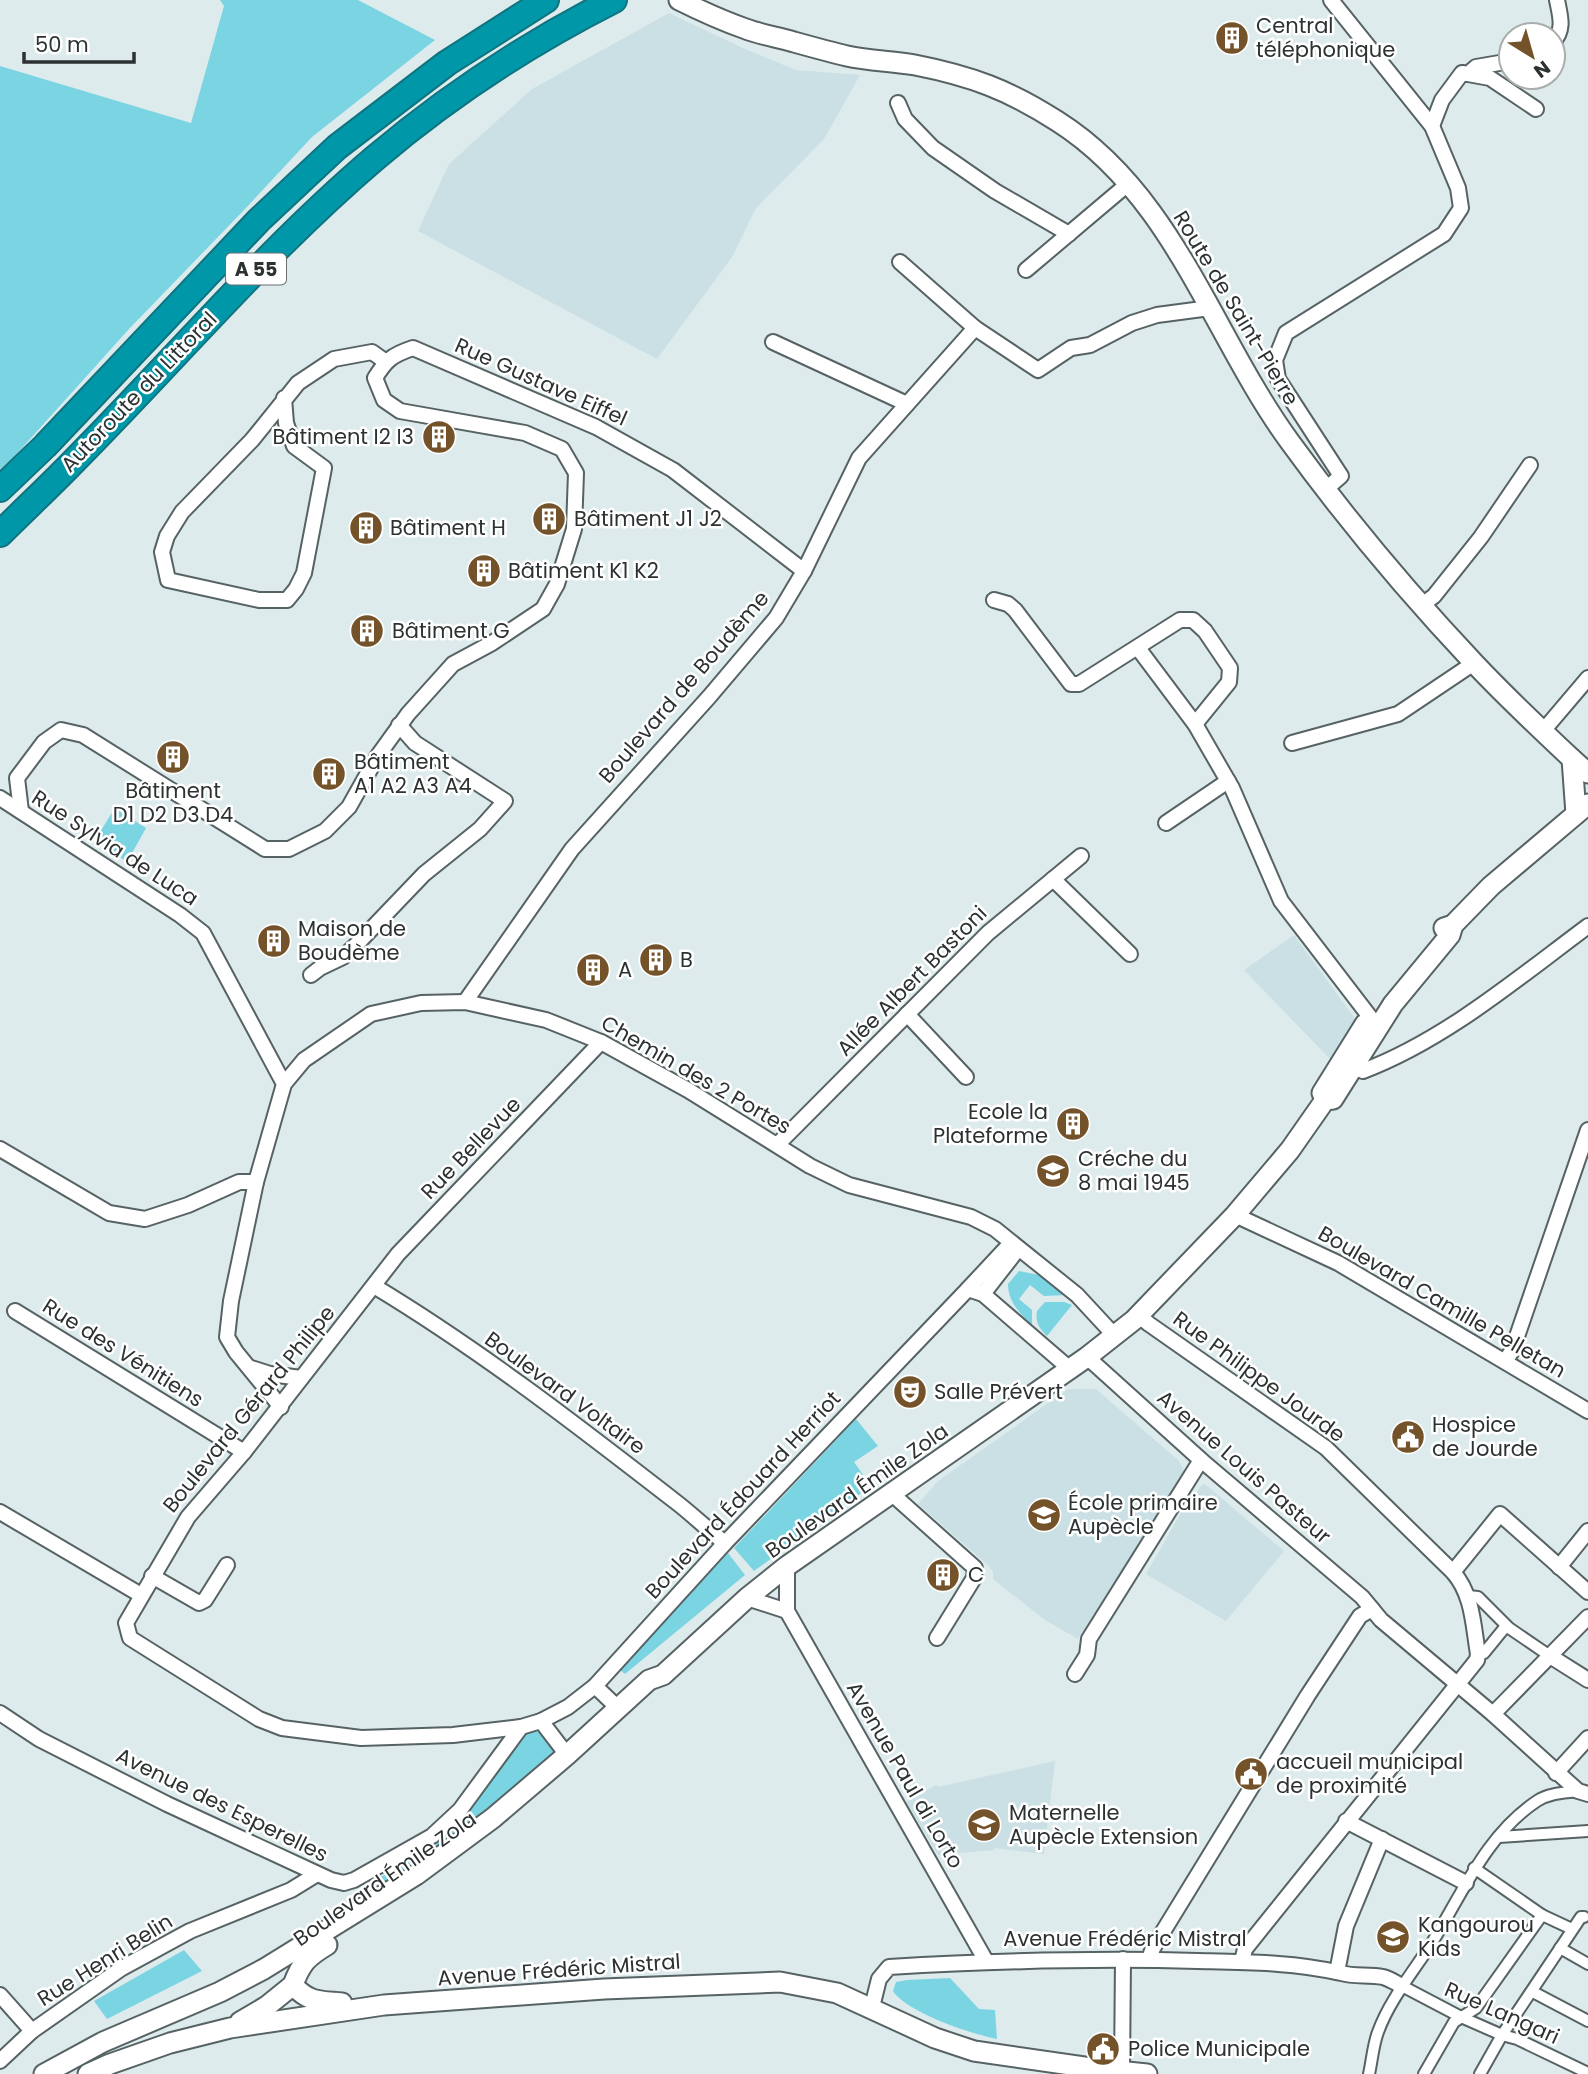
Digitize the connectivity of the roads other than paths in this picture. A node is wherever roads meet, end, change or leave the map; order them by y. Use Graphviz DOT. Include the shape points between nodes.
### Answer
graph roads {
  1 [pos="546,0"];
  2 [pos="614,0"];
  3 [pos="1331,0"];
  4 [pos="1557,0"];
  5 [pos="689,6"];
  6 [pos="1561,21"];
  7 [pos="1497,63"];
  8 [pos="1468,74"];
  9 [pos="898,103"];
  10 [pos="1536,109"];
  11 [pos="1432,126"];
  12 [pos="1129,183"];
  13 [pos="1069,234"];
  14 [pos="900,262"];
  15 [pos="1026,270"];
  16 [pos="1210,308"];
  17 [pos="975,328"];
  18 [pos="773,342"];
  19 [pos="386,362"];
  20 [pos="285,398"];
  21 [pos="906,404"];
  22 [pos="1530,465"];
  23 [pos="0,489"];
  24 [pos="1326,489"];
  25 [pos="0,534"];
  26 [pos="804,571"];
  27 [pos="994,600"];
  28 [pos="1422,605"];
  29 [pos="1138,648"];
  30 [pos="1474,663"];
  31 [pos="1588,678"];
  32 [pos="1195,724"];
  33 [pos="399,725"];
  34 [pos="1543,731"];
  35 [pos="1292,743"];
  36 [pos="1572,759"];
  37 [pos="1588,773"];
  38 [pos="1228,781"];
  39 [pos="0,798"];
  40 [pos="1582,809"];
  41 [pos="21,811"];
  42 [pos="1166,823"];
  43 [pos="1081,856"];
  44 [pos="1054,879"];
  45 [pos="1588,926"];
  46 [pos="1130,954"];
  47 [pos="311,975"];
  48 [pos="465,1002"];
  49 [pos="907,1014"];
  50 [pos="1375,1021"];
  51 [pos="601,1042"];
  52 [pos="1348,1063"];
  53 [pos="966,1077"];
  54 [pos="284,1084"];
  55 [pos="1588,1130"];
  56 [pos="778,1144"];
  57 [pos="0,1149"];
  58 [pos="256,1182"];
  59 [pos="1235,1215"];
  60 [pos="1015,1246"];
  61 [pos="374,1286"];
  62 [pos="968,1289"];
  63 [pos="983,1294"];
  64 [pos="15,1311"];
  65 [pos="1138,1315"];
  66 [pos="1115,1336"];
  67 [pos="1087,1357"];
  68 [pos="1505,1361"];
  69 [pos="251,1368"];
  70 [pos="1070,1369"];
  71 [pos="301,1378"];
  72 [pos="281,1407"];
  73 [pos="1588,1411"];
  74 [pos="244,1452"];
  75 [pos="1201,1460"];
  76 [pos="891,1493"];
  77 [pos="0,1512"];
  78 [pos="1588,1531"];
  79 [pos="725,1543"];
  80 [pos="228,1565"];
  81 [pos="787,1566"];
  82 [pos="1559,1567"];
  83 [pos="1453,1572"];
  84 [pos="152,1576"];
  85 [pos="1588,1592"];
  86 [pos="141,1595"];
  87 [pos="1468,1596"];
  88 [pos="747,1598"];
  89 [pos="1372,1609"];
  90 [pos="787,1611"];
  91 [pos="1588,1617"];
  92 [pos="1508,1627"];
  93 [pos="937,1638"];
  94 [pos="1478,1654"];
  95 [pos="1550,1656"];
  96 [pos="1074,1674"];
  97 [pos="663,1675"];
  98 [pos="1588,1680"];
  99 [pos="1458,1685"];
  100 [pos="594,1686"];
  101 [pos="618,1707"];
  102 [pos="0,1713"];
  103 [pos="1493,1714"];
  104 [pos="541,1721"];
  105 [pos="521,1727"];
  106 [pos="1588,1738"];
  107 [pos="567,1755"];
  108 [pos="1556,1773"];
  109 [pos="1583,1793"];
  110 [pos="1346,1821"];
  111 [pos="1588,1831"];
  112 [pos="1499,1837"];
  113 [pos="1382,1839"];
  114 [pos="1474,1868"];
  115 [pos="317,1874"];
  116 [pos="416,1875"];
  117 [pos="1466,1883"];
  118 [pos="1542,1915"];
  119 [pos="1584,1917"];
  120 [pos="1572,1930"];
  121 [pos="1560,1948"];
  122 [pos="1123,1959"];
  123 [pos="1149,1959"];
  124 [pos="986,1961"];
  125 [pos="1242,1961"];
  126 [pos="1588,1964"];
  127 [pos="1337,1972"];
  128 [pos="293,1985"];
  129 [pos="1402,1986"];
  130 [pos="1533,1992"];
  131 [pos="0,1995"];
  132 [pos="384,2005"];
  133 [pos="872,2007"];
  134 [pos="1461,2017"];
  135 [pos="1588,2021"];
  136 [pos="230,2028"];
  137 [pos="32,2031"];
  138 [pos="1502,2035"];
  139 [pos="0,2061"];
  140 [pos="1122,2072"];
  141 [pos="1588,2073"];
  142 [pos="44,2074"];
  143 [pos="88,2074"];
  144 [pos="1147,2074"];
  145 [pos="1369,2074"];
  146 [pos="1424,2074"];
  147 [pos="1480,2074"];
  1 -- 23 [label="highway, Autoroute du Littoral / A 55" via="447,63 337,147 259,220"];
  2 -- 25 [label="highway, Autoroute du Littoral / A 55" via="497,67 375,157 274,250"];
  3 -- 11 [label="street"];
  4 -- 6 [label="street"];
  5 -- 12 [label="main road, Route de Saint-Pierre" via="749,30 849,57 967,76 1014,95 1074,132"];
  7 -- 8 [label="street" via="1476,67"];
  8 -- 10 [label="street" via="1490,78"];
  8 -- 11 [label="street" via="1462,73 1442,100"];
  9 -- 13 [label="street" via="905,119 933,148"];
  11 -- 24 [label="street" via="1458,188 1461,208 1456,217 1444,234 1286,333 1275,360 1278,379 1341,476"];
  12 -- 13 [label="street"];
  12 -- 16 [label="main road, Route de Saint-Pierre" via="1180,253"];
  13 -- 15 [label="street"];
  14 -- 17 [label="street"];
  16 -- 17 [label="street" via="1132,323 1090,345 1071,348 1038,370"];
  16 -- 24 [label="main road, Route de Saint-Pierre" via="1264,403"];
  17 -- 21 [label="street, Boulevard de Boudème"];
  18 -- 21 [label="street"];
  19 -- 20 [label="street" via="372,352 334,359"];
  19 -- 26 [label="street, Rue Gustave Eiffel" via="413,348 596,427 673,470"];
  19 -- 33 [label="street" via="375,378 384,400 400,411 525,433 562,449 576,473 574,529 557,584 543,609 453,664"];
  20 -- 20 [label="street" via="252,440 181,512 162,552 167,580 259,600 287,600 296,589 304,573 324,468 294,446 286,423"];
  21 -- 26 [label="street, Boulevard de Boudème" via="859,458"];
  22 -- 28 [label="street" via="1481,537"];
  24 -- 28 [label="main road, Route de Saint-Pierre"];
  26 -- 48 [label="street, Boulevard de Boudème" via="776,618 572,849"];
  27 -- 29 [label="street" via="1015,610 1071,684 1079,684"];
  28 -- 30 [label="main road, Route de Saint-Pierre"];
  29 -- 32 [label="street"];
  29 -- 32 [label="street" via="1180,620 1193,620 1205,631 1230,675"];
  30 -- 34 [label="main road, Route de Saint-Pierre"];
  30 -- 35 [label="street" via="1398,714"];
  31 -- 34 [label="street"];
  32 -- 38 [label="street"];
  33 -- 41 [label="street" via="349,807 325,831 289,849 265,849 83,735 61,730 44,742 17,778"];
  33 -- 47 [label="street" via="415,743 505,801 480,829 424,874 356,946"];
  34 -- 36 [label="main road, Route de Saint-Pierre"];
  36 -- 37 [label="main road, Route de Saint-Pierre"];
  36 -- 40 [label="main road"];
  38 -- 42 [label="street"];
  38 -- 50 [label="street" via="1281,901"];
  39 -- 41 [label="street, Rue Sylvia de Luca"];
  40 -- 50 [label="main road, Boulevard Émile Zola" via="1453,925 1442,929 1382,996"];
  41 -- 54 [label="street, Rue Sylvia de Luca" via="203,933"];
  43 -- 44 [label="street, Allée Albert Bastoni"];
  44 -- 46 [label="street"];
  44 -- 49 [label="street, Allée Albert Bastoni" via="988,933"];
  45 -- 52 [label="street" via="1434,1035 1363,1071"];
  48 -- 51 [label="street, Chemin des 2 Portes" via="546,1020"];
  48 -- 54 [label="street, Chemin des 2 Portes" via="421,1003 371,1014 304,1060"];
  49 -- 53 [label="street"];
  49 -- 56 [label="street, Allée Albert Bastoni"];
  50 -- 52 [label="main road, Boulevard Émile Zola"];
  51 -- 56 [label="street, Chemin des 2 Portes"];
  51 -- 61 [label="street, Rue Bellevue" via="398,1254"];
  52 -- 59 [label="main road, Boulevard Émile Zola" via="1332,1099 1325,1101"];
  54 -- 58 [label="street, Chemin des 2 Portes"];
  55 -- 68 [label="street"];
  56 -- 60 [label="street, Chemin des 2 Portes" via="849,1185 971,1217"];
  57 -- 58 [label="street" via="109,1213 145,1219 239,1182"];
  58 -- 69 [label="street, Chemin des 2 Portes" via="227,1338"];
  59 -- 65 [label="main road, Boulevard Émile Zola"];
  59 -- 68 [label="street, Boulevard Camille Pelletan" via="1338,1263"];
  60 -- 62 [label="street, Boulevard Édouard Herriot"];
  60 -- 63 [label="street"];
  60 -- 66 [label="street, Chemin des 2 Portes" via="1077,1295"];
  61 -- 71 [label="street, Boulevard Gérard Philipe"];
  61 -- 79 [label="street, Boulevard Voltaire" via="570,1420"];
  62 -- 63 [label="street"];
  62 -- 79 [label="street, Boulevard Édouard Herriot"];
  63 -- 70 [label="street"];
  64 -- 74 [label="street, Rue des Vénitiens"];
  65 -- 66 [label="main road, Boulevard Émile Zola"];
  65 -- 83 [label="street, Rue Philippe Jourde" via="1325,1448"];
  66 -- 67 [label="main road, Boulevard Émile Zola"];
  67 -- 70 [label="main road, Boulevard Émile Zola"];
  67 -- 75 [label="street, Avenue Louis Pasteur"];
  68 -- 73 [label="street, Boulevard Camille Pelletan"];
  69 -- 71 [label="street"];
  69 -- 72 [label="street, Chemin des 2 Portes"];
  70 -- 76 [label="main road, Boulevard Émile Zola"];
  71 -- 72 [label="street, Boulevard Gérard Philipe"];
  72 -- 74 [label="street, Boulevard Gérard Philipe"];
  74 -- 84 [label="street, Boulevard Gérard Philipe" via="188,1517"];
  75 -- 89 [label="street, Avenue Louis Pasteur"];
  75 -- 96 [label="street" via="1089,1639 1087,1656"];
  76 -- 81 [label="main road, Boulevard Émile Zola"];
  76 -- 93 [label="street" via="975,1568 974,1578"];
  77 -- 86 [label="street"];
  78 -- 82 [label="street"];
  79 -- 100 [label="street, Boulevard Édouard Herriot"];
  80 -- 84 [label="street" via="199,1603"];
  81 -- 88 [label="main road, Boulevard Émile Zola"];
  81 -- 90 [label="street, Avenue Paul di Lorto"];
  82 -- 83 [label="street" via="1500,1514"];
  82 -- 85 [label="street"];
  83 -- 87 [label="street, Rue Philippe Jourde"];
  84 -- 86 [label="street, Boulevard Gérard Philipe"];
  86 -- 105 [label="street, Boulevard Gérard Philipe" via="126,1623 130,1638 282,1728 361,1738"];
  87 -- 92 [label="street" via="1478,1597"];
  87 -- 94 [label="street"];
  88 -- 90 [label="street"];
  88 -- 97 [label="main road, Boulevard Émile Zola"];
  89 -- 99 [label="street, Avenue Louis Pasteur"];
  89 -- 123 [label="street" via="1360,1616 1315,1685"];
  90 -- 124 [label="street, Avenue Paul di Lorto"];
  91 -- 95 [label="street"];
  92 -- 94 [label="street"];
  92 -- 95 [label="street"];
  94 -- 99 [label="street"];
  95 -- 98 [label="street"];
  95 -- 103 [label="street"];
  97 -- 101 [label="main road, Boulevard Émile Zola" via="649,1680"];
  97 -- 128 [label="main road, Boulevard Émile Zola" via="658,1690 505,1822 442,1870 309,1956"];
  99 -- 103 [label="street, Avenue Louis Pasteur"];
  99 -- 110 [label="street"];
  100 -- 101 [label="street"];
  100 -- 104 [label="street, Boulevard Édouard Herriot"];
  101 -- 107 [label="main road, Boulevard Émile Zola"];
  102 -- 115 [label="street, Avenue des Esperelles" via="39,1739 132,1787"];
  103 -- 108 [label="street, Avenue Louis Pasteur"];
  104 -- 105 [label="street"];
  104 -- 107 [label="street"];
  105 -- 115 [label="street, Avenue des Esperelles" via="460,1810 432,1836 354,1880 331,1880"];
  106 -- 108 [label="street"];
  107 -- 116 [label="main road, Boulevard Émile Zola"];
  108 -- 109 [label="street, Avenue Louis Pasteur"];
  109 -- 112 [label="street" via="1539,1799"];
  110 -- 113 [label="street"];
  110 -- 125 [label="street" via="1245,1949"];
  111 -- 112 [label="street"];
  112 -- 114 [label="street"];
  113 -- 117 [label="street"];
  113 -- 127 [label="street" via="1346,1926"];
  114 -- 117 [label="street"];
  114 -- 118 [label="street"];
  115 -- 137 [label="street, Rue Henri Belin" via="291,1890 190,1931 122,1968"];
  116 -- 128 [label="main road" via="298,1957 291,1972"];
  116 -- 142 [label="main road, Boulevard Émile Zola" via="264,1969"];
  117 -- 129 [label="street"];
  118 -- 120 [label="street"];
  118 -- 134 [label="street" via="1476,2008"];
  119 -- 120 [label="street"];
  120 -- 121 [label="street"];
  121 -- 126 [label="street"];
  121 -- 130 [label="street"];
  122 -- 123 [label="street, Avenue Frédéric Mistral"];
  122 -- 124 [label="street, Avenue Frédéric Mistral"];
  122 -- 140 [label="street"];
  123 -- 125 [label="street, Avenue Frédéric Mistral"];
  124 -- 133 [label="street, Avenue Frédéric Mistral" via="889,1967 879,1979"];
  125 -- 127 [label="street, Avenue Frédéric Mistral"];
  127 -- 129 [label="street, Avenue Frédéric Mistral" via="1386,1978"];
  128 -- 132 [label="main road, Avenue Frédéric Mistral" via="316,2001"];
  128 -- 136 [label="main road"];
  129 -- 134 [label="street, Rue Langari"];
  129 -- 145 [label="street" via="1377,2033"];
  130 -- 135 [label="street"];
  130 -- 138 [label="street"];
  131 -- 137 [label="street"];
  132 -- 133 [label="main road, Avenue Frédéric Mistral" via="780,1982 837,1993"];
  132 -- 136 [label="main road, Avenue Frédéric Mistral"];
  133 -- 140 [label="main road, Avenue Frédéric Mistral" via="935,2038 974,2051"];
  134 -- 138 [label="street, Rue Langari"];
  134 -- 146 [label="street"];
  136 -- 143 [label="main road" via="170,2043"];
  137 -- 139 [label="street, Rue Henri Belin"];
  138 -- 141 [label="street, Rue Langari"];
  138 -- 147 [label="street"];
  140 -- 144 [label="main road, Avenue Frédéric Mistral"];
}
